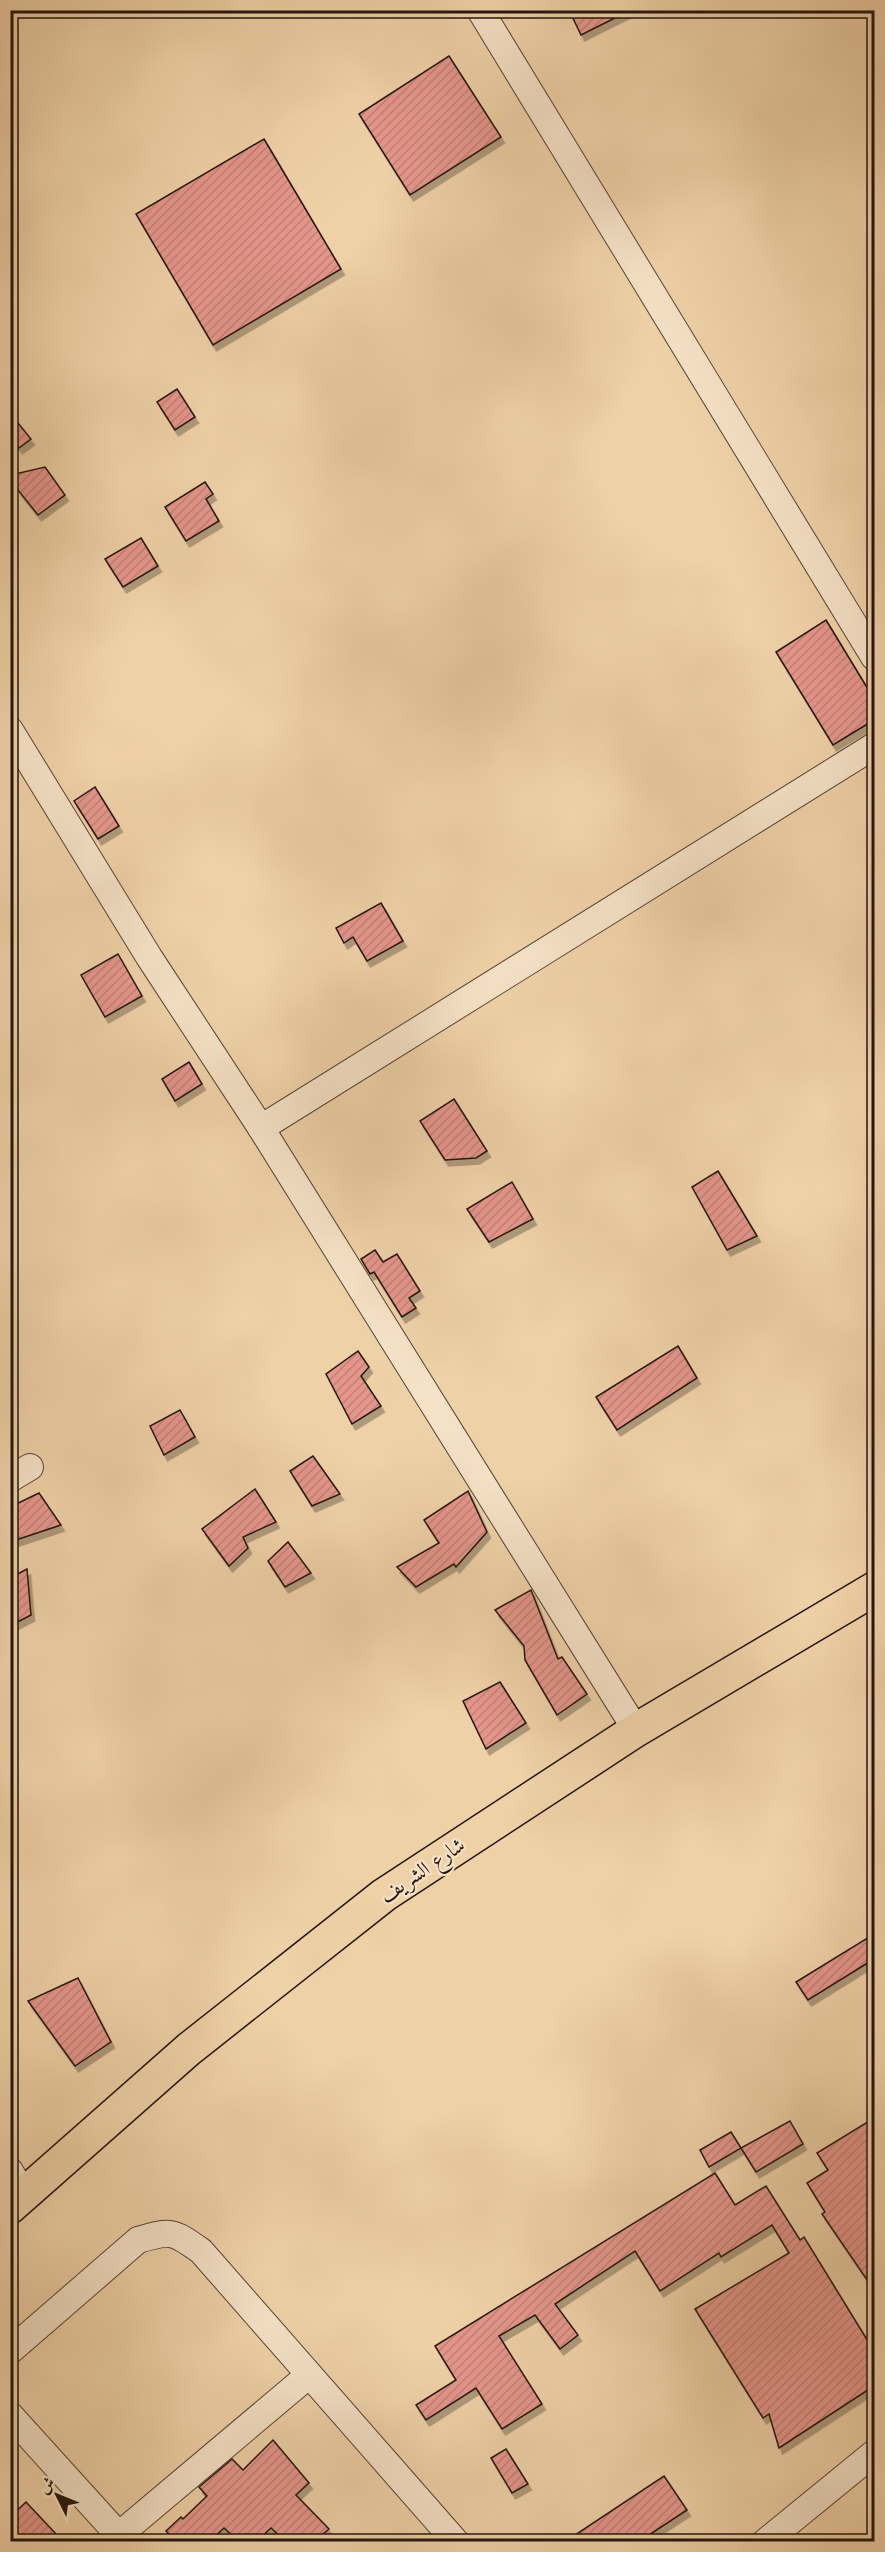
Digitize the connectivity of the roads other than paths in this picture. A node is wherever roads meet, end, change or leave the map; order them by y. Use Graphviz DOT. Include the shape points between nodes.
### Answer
graph roads {
  1 [pos="491,14"];
  2 [pos="874,657"];
  3 [pos="10,730"];
  4 [pos="874,746"];
  5 [pos="261,1128"];
  6 [pos="874,1589"];
  7 [pos="636,1730"];
  8 [pos="15,2191"];
  9 [pos="10,2351"];
  10 [pos="309,2375"];
  11 [pos="10,2415"];
  12 [pos="874,2453"];
  13 [pos="122,2538"];
  14 [pos="456,2541"];
  15 [pos="765,2541"];
  1 -- 2 [label="street"];
  3 -- 5 [label="street" via="149,957"];
  4 -- 5 [label="street"];
  5 -- 7 [label="street"];
  6 -- 7 [label="main road, شارع الشريف"];
  7 -- 8 [label="main road, شارع الشريف" via="384,1895"];
  9 -- 10 [label="street" via="138,2240 177,2234 201,2251"];
  10 -- 13 [label="street"];
  10 -- 14 [label="street"];
  11 -- 13 [label="street"];
  12 -- 15 [label="street"];
}
